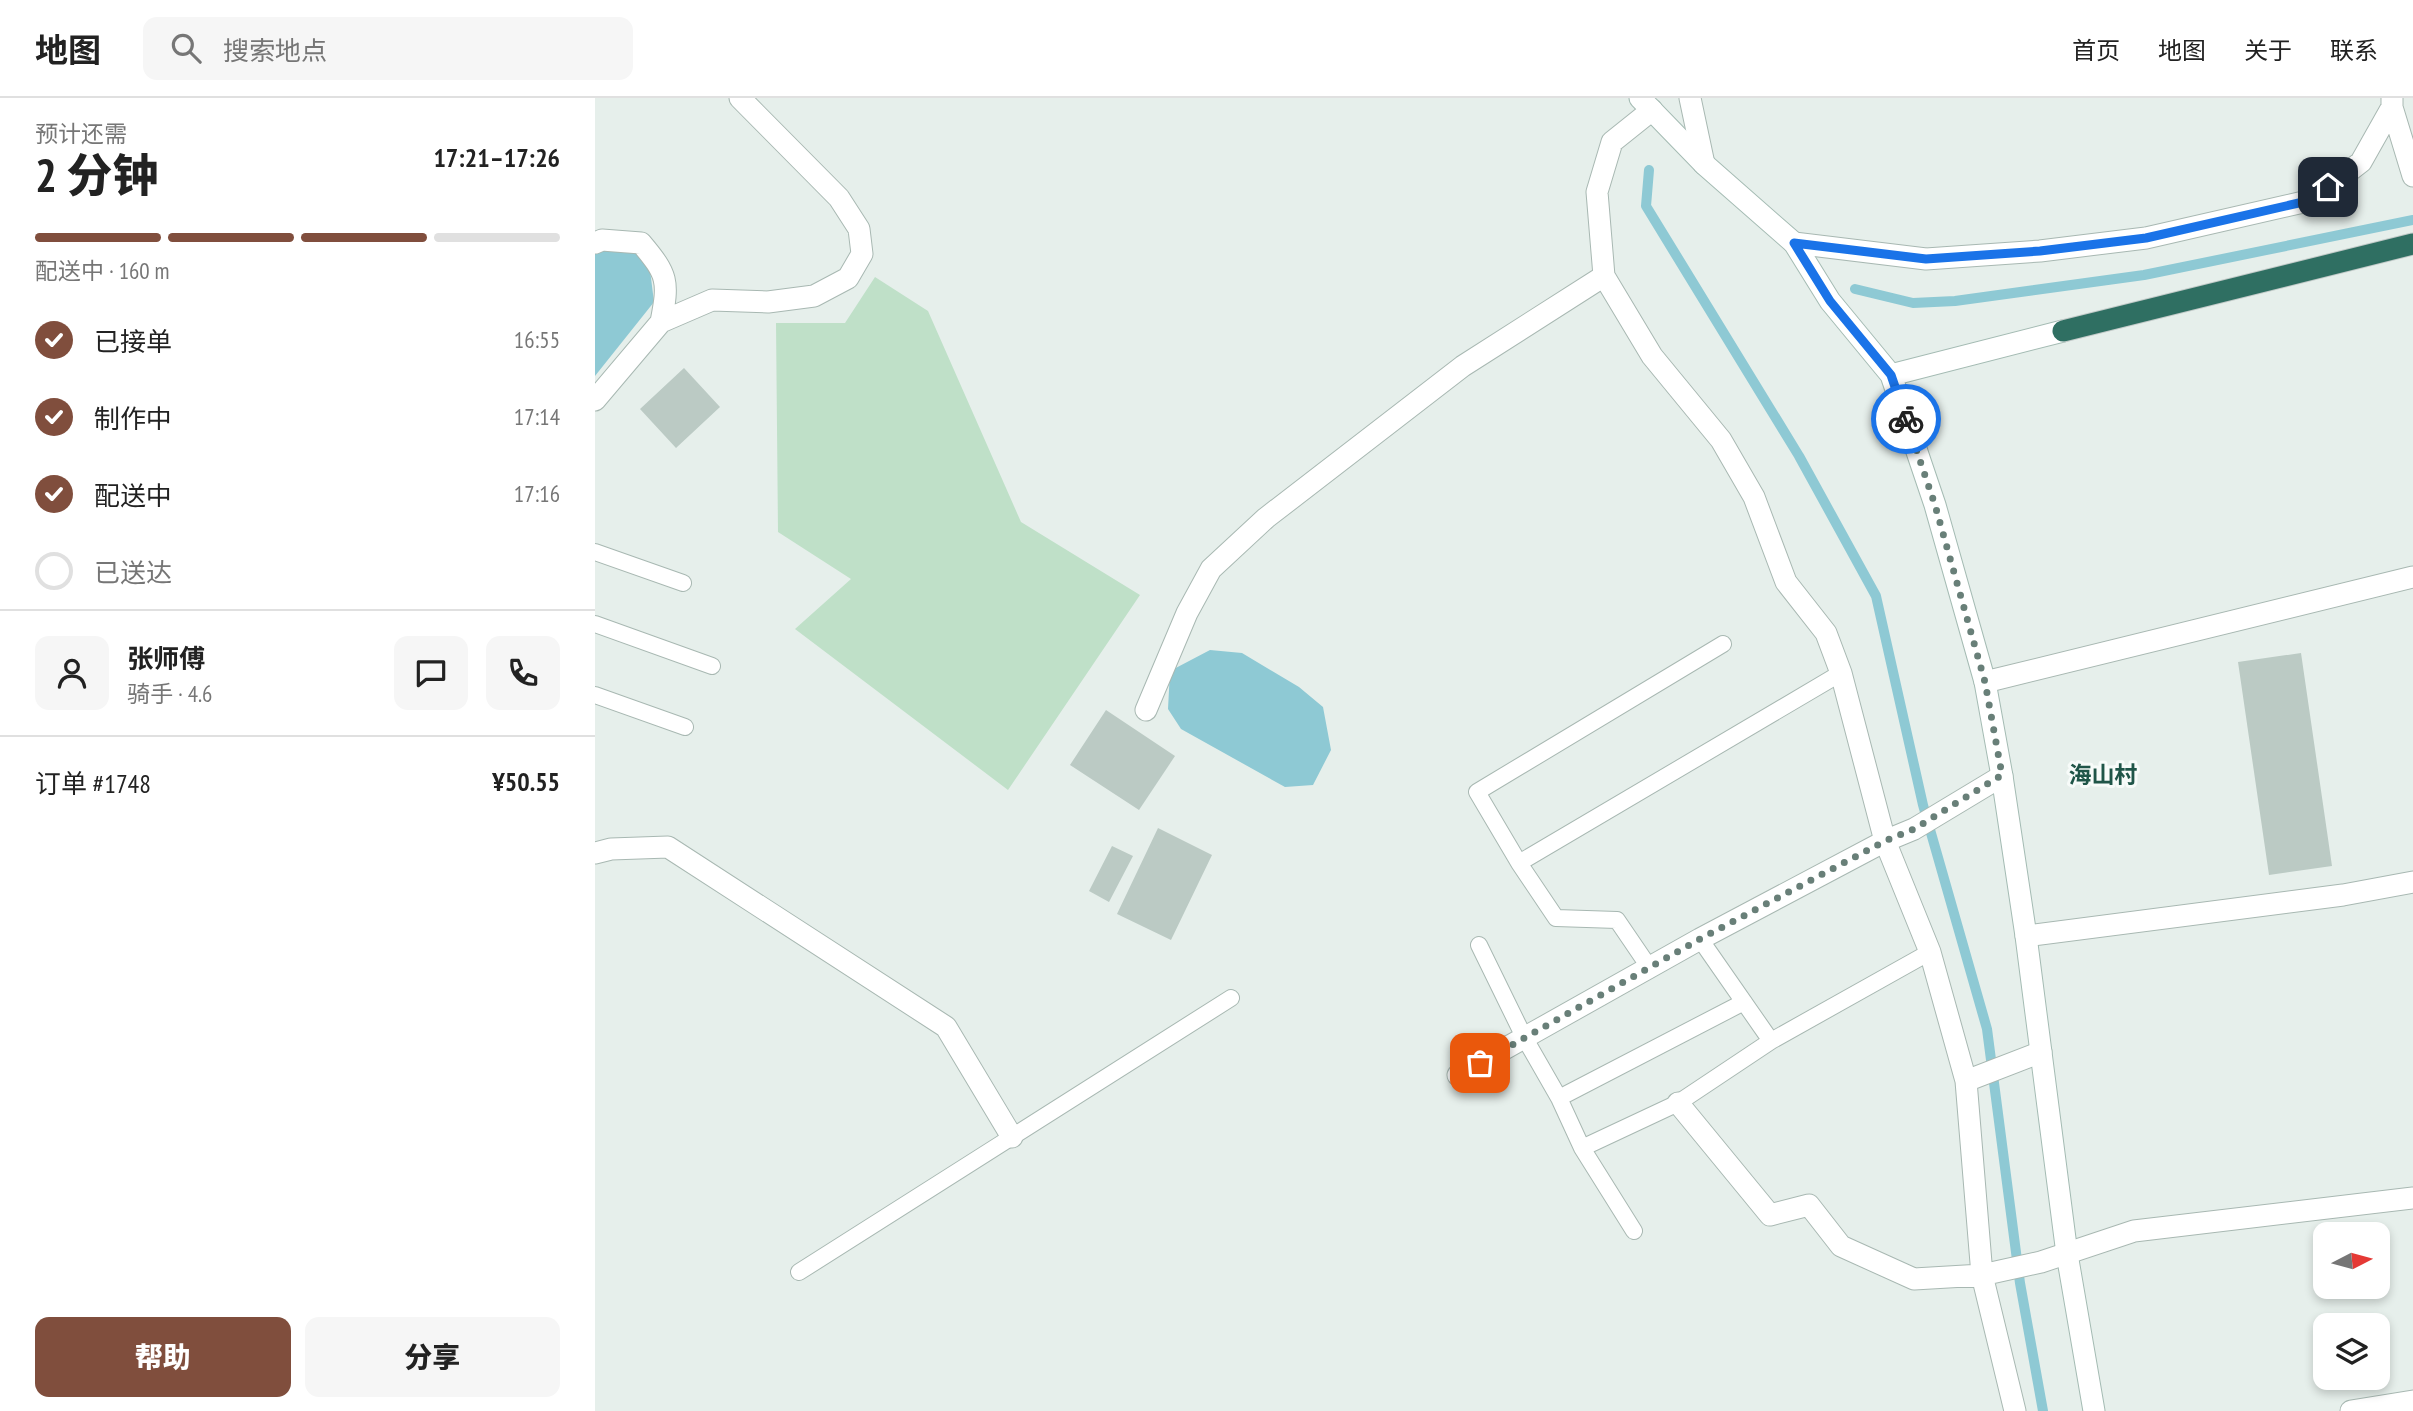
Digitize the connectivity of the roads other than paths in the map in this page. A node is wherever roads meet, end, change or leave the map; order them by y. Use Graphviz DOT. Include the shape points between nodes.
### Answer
graph roads {
  1 [pos="740,98"];
  2 [pos="1691,98"];
  3 [pos="2392,102"];
  4 [pos="1646,104"];
  5 [pos="1703,164"];
  6 [pos="2413,176"];
  7 [pos="595,243"];
  8 [pos="1794,243"];
  9 [pos="2413,244"];
  10 [pos="1604,276"];
  11 [pos="661,322"];
  12 [pos="2063,331"];
  13 [pos="1891,375"];
  14 [pos="595,400"];
  15 [pos="595,552"];
  16 [pos="2413,577"];
  17 [pos="683,583"];
  18 [pos="595,624"];
  19 [pos="1723,644"];
  20 [pos="712,666"];
  21 [pos="1841,673"];
  22 [pos="1985,682"];
  23 [pos="595,695"];
  24 [pos="1146,710"];
  25 [pos="685,727"];
  26 [pos="2002,775"];
  27 [pos="1885,841"];
  28 [pos="595,853"];
  29 [pos="1519,863"];
  30 [pos="2413,882"];
  31 [pos="2026,936"];
  32 [pos="1700,939"];
  33 [pos="1479,945"];
  34 [pos="1930,951"];
  35 [pos="1649,967"];
  36 [pos="1231,998"];
  37 [pos="1744,1002"];
  38 [pos="1524,1037"];
  39 [pos="1772,1041"];
  40 [pos="2041,1052"];
  41 [pos="1458,1075"];
  42 [pos="1969,1080"];
  43 [pos="1559,1098"];
  44 [pos="1678,1104"];
  45 [pos="1012,1137"];
  46 [pos="1582,1148"];
  47 [pos="2413,1198"];
  48 [pos="1634,1231"];
  49 [pos="2067,1254"];
  50 [pos="799,1272"];
  51 [pos="1990,1273"];
  52 [pos="2413,1401"];
  53 [pos="2015,1411"];
  54 [pos="2094,1411"];
  55 [pos="2351,1411"];
  1 -- 11 [label="street" via="839,198 859,229 862,254 848,278 814,296 768,303 712,300"];
  2 -- 5 [label="street"];
  3 -- 6 [label="street"];
  3 -- 8 [label="street" via="2361,162 2312,200 2146,238 2040,251 1926,259"];
  4 -- 5 [label="street"];
  4 -- 10 [label="street" via="1612,142 1597,192"];
  5 -- 8 [label="street"];
  7 -- 11 [label="street" via="642,243 662,267 666,293"];
  8 -- 13 [label="street" via="1830,301"];
  9 -- 12 [label="highway"];
  10 -- 21 [label="street" via="1652,356 1721,440 1754,497 1786,582 1826,634"];
  10 -- 24 [label="street" via="1463,366 1266,518 1211,569"];
  11 -- 14 [label="street"];
  12 -- 13 [label="street"];
  13 -- 22 [label="street" via="1935,505"];
  15 -- 17 [label="lane"];
  16 -- 22 [label="street"];
  18 -- 20 [label="lane"];
  19 -- 29 [label="lane" via="1477,792"];
  21 -- 27 [label="street"];
  21 -- 29 [label="lane"];
  22 -- 26 [label="street"];
  23 -- 25 [label="lane"];
  26 -- 27 [label="street" via="1914,829"];
  26 -- 31 [label="street"];
  27 -- 32 [label="street"];
  27 -- 34 [label="street"];
  28 -- 45 [label="street" via="668,847 946,1027"];
  29 -- 35 [label="lane" via="1556,918 1617,920"];
  30 -- 31 [label="street"];
  31 -- 40 [label="street"];
  32 -- 35 [label="street"];
  32 -- 37 [label="lane"];
  33 -- 38 [label="lane"];
  34 -- 39 [label="lane"];
  34 -- 42 [label="street"];
  35 -- 38 [label="street"];
  36 -- 45 [label="lane"];
  37 -- 39 [label="lane"];
  37 -- 43 [label="lane"];
  38 -- 41 [label="street"];
  38 -- 43 [label="lane"];
  39 -- 44 [label="lane"];
  40 -- 42 [label="street"];
  40 -- 49 [label="street"];
  42 -- 51 [label="street"];
  43 -- 46 [label="lane"];
  44 -- 46 [label="lane"];
  44 -- 51 [label="street" via="1770,1215 1809,1205 1841,1246 1914,1279"];
  45 -- 50 [label="lane"];
  46 -- 48 [label="lane"];
  47 -- 49 [label="street" via="2134,1231"];
  49 -- 51 [label="street"];
  49 -- 54 [label="street"];
  51 -- 53 [label="street"];
  52 -- 55 [label="street"];
}
